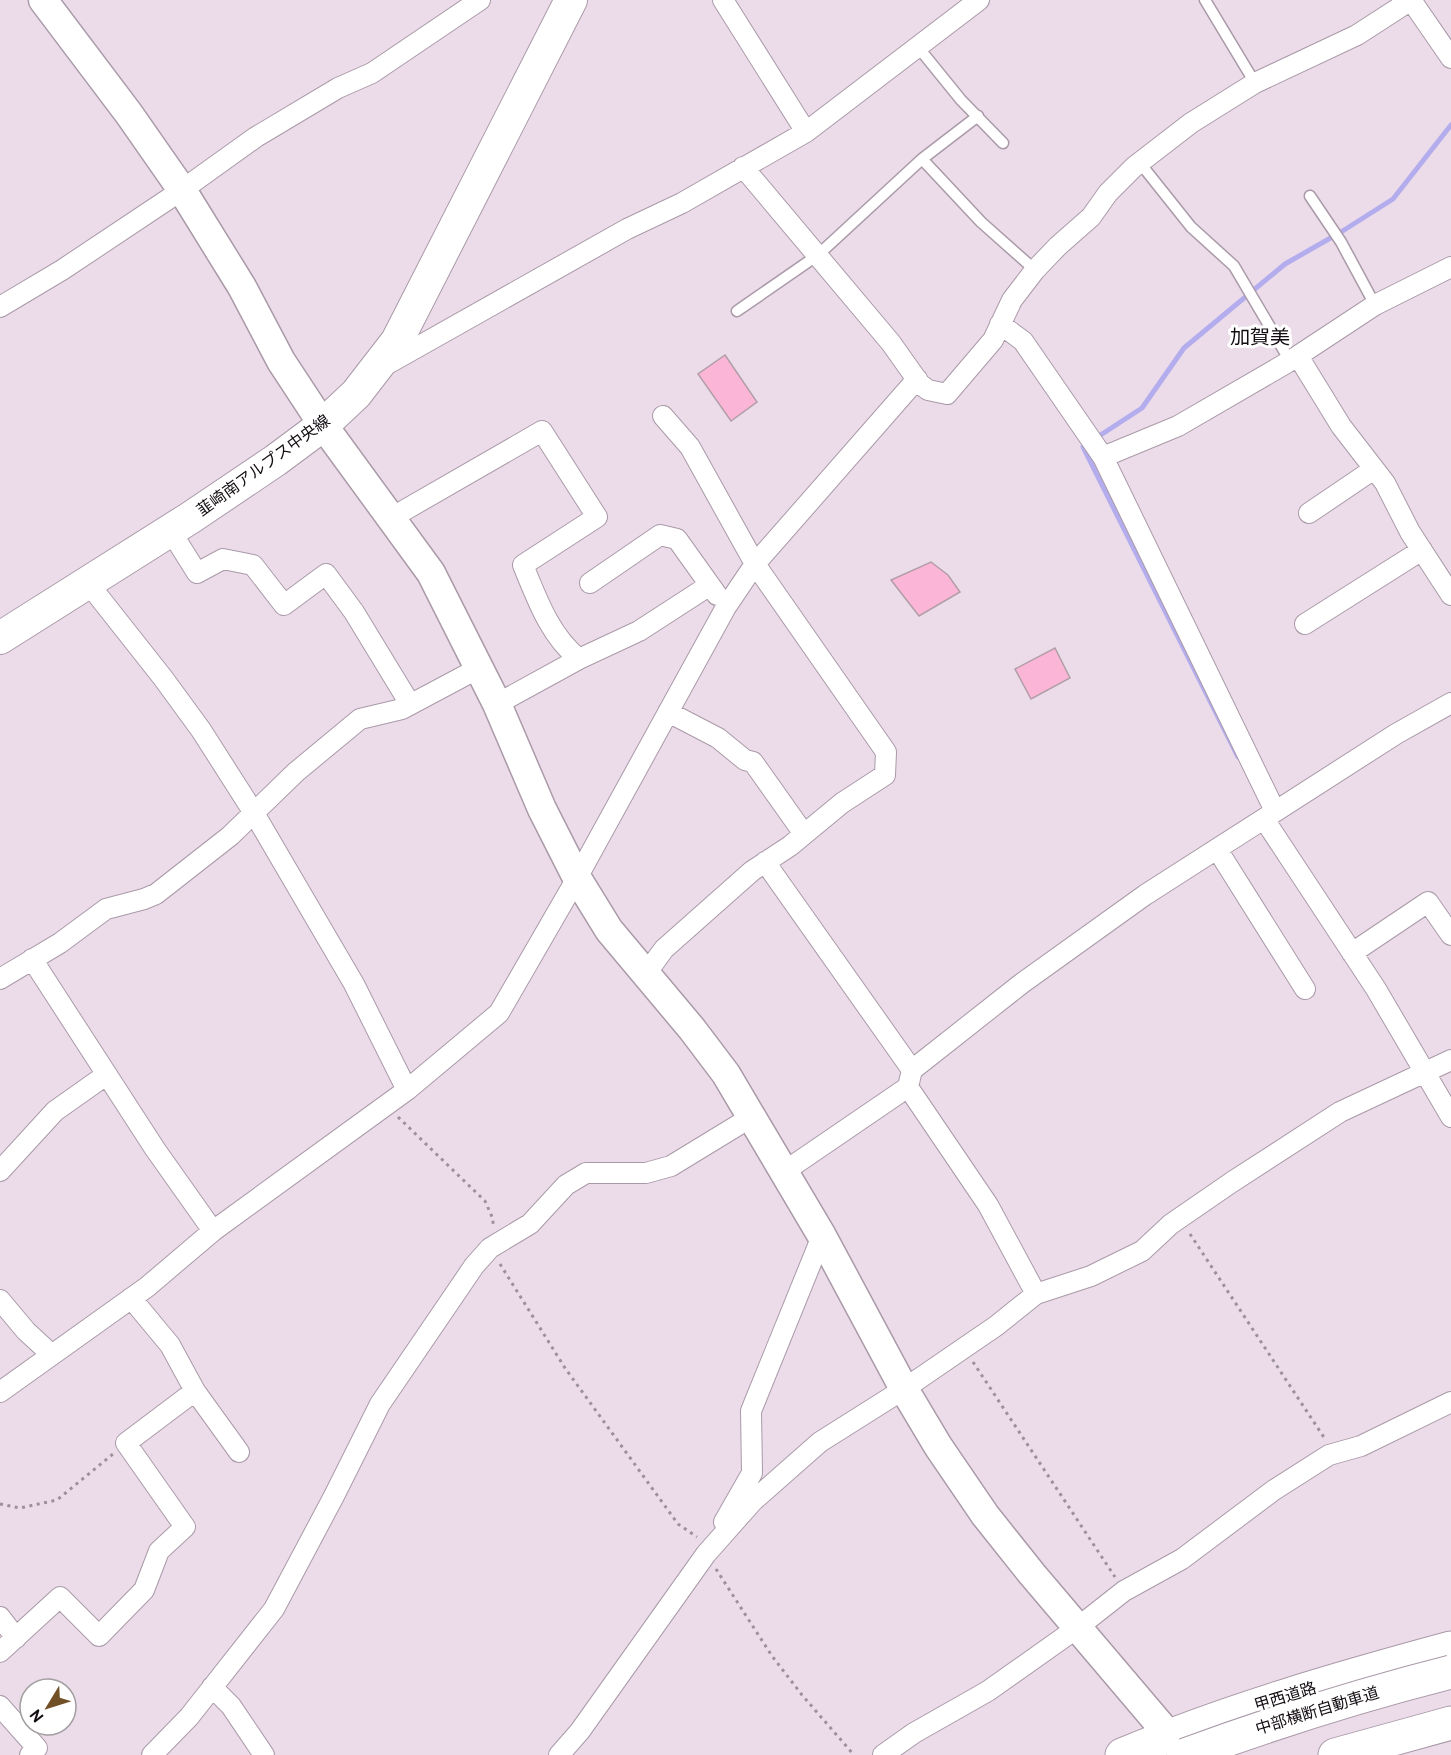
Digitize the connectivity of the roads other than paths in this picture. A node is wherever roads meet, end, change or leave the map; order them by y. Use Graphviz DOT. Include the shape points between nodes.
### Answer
graph roads {
  1 [pos="43,0"];
  2 [pos="480,0"];
  3 [pos="571,0"];
  4 [pos="723,0"];
  5 [pos="979,0"];
  6 [pos="1205,0"];
  7 [pos="1411,0"];
  8 [pos="918,47"];
  9 [pos="1451,58"];
  10 [pos="1255,83"];
  11 [pos="978,116"];
  12 [pos="806,132"];
  13 [pos="1004,143"];
  14 [pos="922,159"];
  15 [pos="1140,163"];
  16 [pos="743,167"];
  17 [pos="182,190"];
  18 [pos="1310,196"];
  19 [pos="818,255"];
  20 [pos="1451,267"];
  21 [pos="1035,270"];
  22 [pos="1375,305"];
  23 [pos="0,307"];
  24 [pos="737,311"];
  25 [pos="1000,324"];
  26 [pos="1294,359"];
  27 [pos="381,364"];
  28 [pos="917,379"];
  29 [pos="663,416"];
  30 [pos="323,425"];
  31 [pos="1095,447"];
  32 [pos="1374,469"];
  33 [pos="1309,513"];
  34 [pos="391,518"];
  35 [pos="170,530"];
  36 [pos="1422,550"];
  37 [pos="755,564"];
  38 [pos="88,582"];
  39 [pos="590,583"];
  40 [pos="710,585"];
  41 [pos="1451,595"];
  42 [pos="726,607"];
  43 [pos="1305,624"];
  44 [pos="0,638"];
  45 [pos="579,659"];
  46 [pos="479,668"];
  47 [pos="1451,703"];
  48 [pos="410,704"];
  49 [pos="497,704"];
  50 [pos="668,712"];
  51 [pos="254,813"];
  52 [pos="1270,815"];
  53 [pos="804,834"];
  54 [pos="1217,849"];
  55 [pos="765,862"];
  56 [pos="577,878"];
  57 [pos="1451,935"];
  58 [pos="1353,953"];
  59 [pos="32,959"];
  60 [pos="645,975"];
  61 [pos="0,979"];
  62 [pos="1305,989"];
  63 [pos="1451,1060"];
  64 [pos="1426,1073"];
  65 [pos="106,1075"];
  66 [pos="910,1079"];
  67 [pos="407,1090"];
  68 [pos="753,1116"];
  69 [pos="1451,1117"];
  70 [pos="0,1171"];
  71 [pos="785,1171"];
  72 [pos="213,1231"];
  73 [pos="822,1236"];
  74 [pos="1036,1294"];
  75 [pos="131,1298"];
  76 [pos="0,1300"];
  77 [pos="52,1355"];
  78 [pos="904,1389"];
  79 [pos="195,1391"];
  80 [pos="0,1392"];
  81 [pos="1451,1402"];
  82 [pos="239,1452"];
  83 [pos="706,1554"];
  84 [pos="0,1617"];
  85 [pos="1077,1628"];
  86 [pos="16,1638"];
  87 [pos="1451,1647"];
  88 [pos="0,1652"];
  89 [pos="1451,1672"];
  90 [pos="212,1687"];
  91 [pos="0,1706"];
  92 [pos="1451,1723"];
  93 [pos="1180,1748"];
  94 [pos="30,1755"];
  95 [pos="152,1755"];
  96 [pos="264,1755"];
  97 [pos="559,1755"];
  98 [pos="883,1755"];
  99 [pos="1122,1755"];
  100 [pos="1335,1755"];
  1 -- 17 [label="street"];
  2 -- 17 [label="street" via="372,73 338,88 256,137"];
  3 -- 27 [label="main road, 韮崎南アルプス中央線" via="397,341"];
  4 -- 12 [label="street"];
  5 -- 8 [label="street"];
  6 -- 10 [label="lane"];
  7 -- 9 [label="street"];
  7 -- 10 [label="street" via="1357,34"];
  8 -- 11 [label="lane"];
  8 -- 12 [label="street"];
  10 -- 15 [label="street" via="1191,123"];
  11 -- 13 [label="lane"];
  11 -- 14 [label="lane"];
  12 -- 16 [label="street"];
  14 -- 19 [label="lane"];
  14 -- 21 [label="lane" via="981,222"];
  15 -- 21 [label="street"];
  15 -- 26 [label="lane" via="1191,227 1234,266"];
  16 -- 19 [label="street"];
  16 -- 27 [label="street" via="391,362"];
  17 -- 23 [label="street"];
  17 -- 30 [label="street" via="242,287 281,361"];
  18 -- 22 [label="lane" via="1341,242"];
  19 -- 24 [label="lane"];
  19 -- 28 [label="street"];
  20 -- 22 [label="street"];
  21 -- 25 [label="street"];
  22 -- 26 [label="street"];
  25 -- 28 [label="street" via="993,340 947,394 928,390"];
  25 -- 31 [label="street" via="1023,342"];
  26 -- 31 [label="street" via="1178,426"];
  26 -- 32 [label="street"];
  27 -- 30 [label="main road, 韮崎南アルプス中央線"];
  28 -- 37 [label="street"];
  29 -- 37 [label="street" via="690,447"];
  30 -- 34 [label="street"];
  30 -- 35 [label="main road, 韮崎南アルプス中央線"];
  31 -- 52 [label="street"];
  32 -- 33 [label="street"];
  32 -- 36 [label="street"];
  34 -- 45 [label="street" via="542,431 597,517 523,566 541,611 568,650"];
  34 -- 46 [label="street" via="432,573"];
  35 -- 38 [label="main road, 韮崎南アルプス中央線"];
  35 -- 48 [label="street" via="197,573 223,559 253,565 284,605 326,574"];
  36 -- 41 [label="street"];
  36 -- 43 [label="street"];
  37 -- 42 [label="street"];
  37 -- 53 [label="street" via="886,752 885,775"];
  38 -- 44 [label="main road, 韮崎南アルプス中央線"];
  38 -- 51 [label="street" via="201,730"];
  39 -- 40 [label="street" via="660,535 677,539"];
  40 -- 42 [label="street"];
  40 -- 45 [label="street" via="639,631"];
  42 -- 50 [label="street"];
  45 -- 49 [label="street"];
  46 -- 48 [label="street"];
  46 -- 49 [label="street"];
  47 -- 52 [label="street"];
  48 -- 51 [label="street" via="360,719"];
  49 -- 56 [label="street"];
  50 -- 53 [label="street" via="753,762"];
  50 -- 56 [label="street"];
  51 -- 59 [label="street" via="156,894 106,909"];
  51 -- 67 [label="street" via="354,984"];
  52 -- 54 [label="street"];
  52 -- 58 [label="street"];
  53 -- 55 [label="street"];
  54 -- 62 [label="street"];
  54 -- 66 [label="street" via="1021,984"];
  55 -- 60 [label="street" via="664,950"];
  55 -- 66 [label="street"];
  56 -- 60 [label="street" via="609,930"];
  56 -- 67 [label="street" via="499,1012"];
  57 -- 58 [label="street" via="1428,902"];
  58 -- 64 [label="street"];
  59 -- 61 [label="street"];
  59 -- 65 [label="street"];
  60 -- 68 [label="street" via="692,1029"];
  63 -- 64 [label="street"];
  64 -- 69 [label="street"];
  64 -- 74 [label="street" via="1340,1113 1232,1182 1142,1251 1091,1276"];
  65 -- 70 [label="street" via="55,1111"];
  65 -- 72 [label="street"];
  66 -- 71 [label="street"];
  66 -- 74 [label="street" via="988,1205"];
  67 -- 72 [label="street"];
  68 -- 71 [label="street"];
  68 -- 90 [label="street" via="671,1166 646,1173 586,1173 566,1185 530,1224 490,1248 380,1404 274,1609"];
  71 -- 73 [label="street"];
  72 -- 75 [label="street"];
  73 -- 78 [label="street"];
  73 -- 83 [label="street" via="751,1411 752,1473"];
  74 -- 78 [label="street"];
  75 -- 77 [label="street"];
  75 -- 79 [label="street" via="170,1345"];
  76 -- 77 [label="street"];
  77 -- 80 [label="street"];
  78 -- 83 [label="street" via="820,1442 753,1501"];
  78 -- 85 [label="street" via="985,1515"];
  79 -- 82 [label="street"];
  79 -- 86 [label="street" via="126,1443 185,1527 159,1551 144,1590 99,1636 60,1597"];
  81 -- 85 [label="street" via="1360,1446 1334,1453 1274,1490 1182,1559 1124,1591"];
  83 -- 97 [label="street"];
  84 -- 86 [label="street"];
  85 -- 93 [label="street"];
  85 -- 98 [label="street" via="988,1690"];
  86 -- 88 [label="street"];
  87 -- 93 [label="highway, 甲西道路" via="1256,1704"];
  89 -- 93 [label="highway, 中部横断自動車道, bridge"];
  90 -- 95 [label="street"];
  90 -- 96 [label="street" via="231,1706"];
  91 -- 94 [label="street" via="37,1748"];
  92 -- 100 [label="highway"];
  93 -- 99 [label="highway, 甲西道路"];
}
